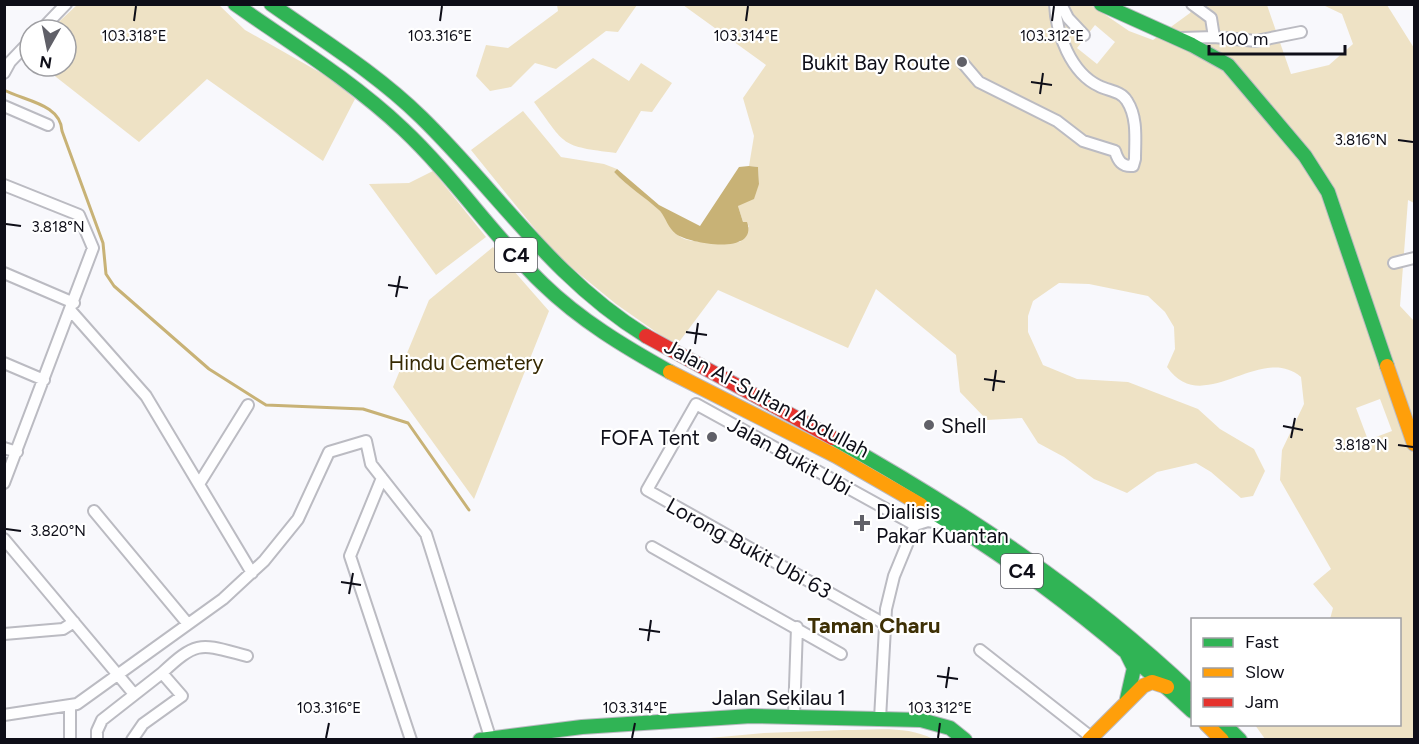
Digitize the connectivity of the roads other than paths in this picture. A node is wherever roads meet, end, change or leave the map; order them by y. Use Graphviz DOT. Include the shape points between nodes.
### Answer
graph roads {
  1 [pos="66,4"];
  2 [pos="235,4"];
  3 [pos="271,4"];
  4 [pos="1055,4"];
  5 [pos="1061,4"];
  6 [pos="1101,4"];
  7 [pos="1192,4"];
  8 [pos="53,18"];
  9 [pos="1301,32"];
  10 [pos="1084,35"];
  11 [pos="1214,37"];
  12 [pos="1181,38"];
  13 [pos="18,54"];
  14 [pos="962,62"];
  15 [pos="4,74"];
  16 [pos="4,106"];
  17 [pos="48,125"];
  18 [pos="4,185"];
  19 [pos="1414,258"];
  20 [pos="1394,263"];
  21 [pos="4,273"];
  22 [pos="72,307"];
  23 [pos="4,363"];
  24 [pos="44,380"];
  25 [pos="248,405"];
  26 [pos="696,405"];
  27 [pos="1414,444"];
  28 [pos="4,448"];
  29 [pos="17,452"];
  30 [pos="382,478"];
  31 [pos="4,483"];
  32 [pos="199,484"];
  33 [pos="94,511"];
  34 [pos="915,525"];
  35 [pos="962,530"];
  36 [pos="4,539"];
  37 [pos="652,547"];
  38 [pos="252,573"];
  39 [pos="74,622"];
  40 [pos="883,623"];
  41 [pos="188,624"];
  42 [pos="797,627"];
  43 [pos="4,634"];
  44 [pos="1123,648"];
  45 [pos="980,650"];
  46 [pos="841,654"];
  47 [pos="247,656"];
  48 [pos="162,673"];
  49 [pos="119,675"];
  50 [pos="1169,687"];
  51 [pos="1191,692"];
  52 [pos="134,694"];
  53 [pos="1127,700"];
  54 [pos="70,707"];
  55 [pos="1191,710"];
  56 [pos="4,716"];
  57 [pos="794,716"];
  58 [pos="880,719"];
  59 [pos="1208,726"];
  60 [pos="1226,726"];
  61 [pos="485,738"];
  62 [pos="1090,738"];
  63 [pos="70,740"];
  64 [pos="97,740"];
  65 [pos="132,740"];
  66 [pos="411,740"];
  67 [pos="965,740"];
  68 [pos="1222,740"];
  69 [pos="1240,740"];
  1 -- 8 [label="street"];
  2 -- 35 [label="main road, Jalan Al-Sultan Abdullah / C4" via="403,130 558,300 596,328 648,360 932,509"];
  3 -- 51 [label="main road, Jalan Al-Sultan Abdullah / C4" via="419,116 574,285 660,346 962,513 1032,561 1133,640"];
  4 -- 14 [label="street" via="1055,18 1065,48 1081,72 1098,86 1126,99 1134,116 1133,166 1118,160 1115,151 1083,141 1057,121 979,82"];
  5 -- 10 [label="street"];
  6 -- 12 [label="main road"];
  7 -- 11 [label="street" via="1211,18"];
  9 -- 11 [label="street" via="1256,41"];
  11 -- 12 [label="street"];
  12 -- 27 [label="main road" via="1242,77 1255,99 1319,173"];
  13 -- 15 [label="street"];
  16 -- 17 [label="street"];
  18 -- 22 [label="street" via="79,215 93,248"];
  19 -- 20 [label="street"];
  21 -- 22 [label="street"];
  22 -- 24 [label="street"];
  22 -- 32 [label="street" via="155,408"];
  23 -- 24 [label="street"];
  24 -- 29 [label="street"];
  25 -- 32 [label="street"];
  26 -- 34 [label="street, Jalan Bukit Ubi"];
  26 -- 40 [label="street, Lorong Bukit Ubi 63" via="647,490"];
  28 -- 29 [label="street"];
  29 -- 31 [label="street"];
  30 -- 38 [label="street" via="368,459 366,441 329,452 298,519"];
  30 -- 61 [label="street" via="426,534"];
  30 -- 66 [label="street" via="350,556"];
  32 -- 38 [label="street"];
  33 -- 41 [label="street"];
  34 -- 35 [label="street" via="940,522"];
  34 -- 40 [label="street" via="894,576"];
  35 -- 44 [label="main road, Jalan Al-Sultan Abdullah / C4" via="1042,584"];
  36 -- 39 [label="street"];
  37 -- 42 [label="street"];
  38 -- 41 [label="street"];
  39 -- 43 [label="street" via="63,628"];
  39 -- 49 [label="street"];
  40 -- 58 [label="street"];
  41 -- 49 [label="street"];
  42 -- 46 [label="street"];
  42 -- 57 [label="street"];
  44 -- 50 [label="main road, Jalan Al-Sultan Abdullah / C4"];
  44 -- 53 [label="main road" via="1134,668"];
  45 -- 62 [label="street"];
  47 -- 48 [label="street" via="209,646 196,647"];
  48 -- 52 [label="street"];
  48 -- 65 [label="street" via="182,696 143,724"];
  49 -- 52 [label="street"];
  49 -- 54 [label="street"];
  50 -- 53 [label="main road" via="1147,683"];
  50 -- 55 [label="main road, Jalan Al-Sultan Abdullah / C4"];
  52 -- 64 [label="street" via="102,720"];
  53 -- 62 [label="main road"];
  54 -- 56 [label="street"];
  54 -- 63 [label="street"];
  57 -- 58 [label="main road, Jalan Sekilau 1"];
  57 -- 61 [label="main road, Jalan Sekilau 1" via="659,722"];
  58 -- 67 [label="main road, Jalan Sekilau 1" via="931,722 950,728"];
  59 -- 68 [label="main road"];
  60 -- 69 [label="main road"];
}
